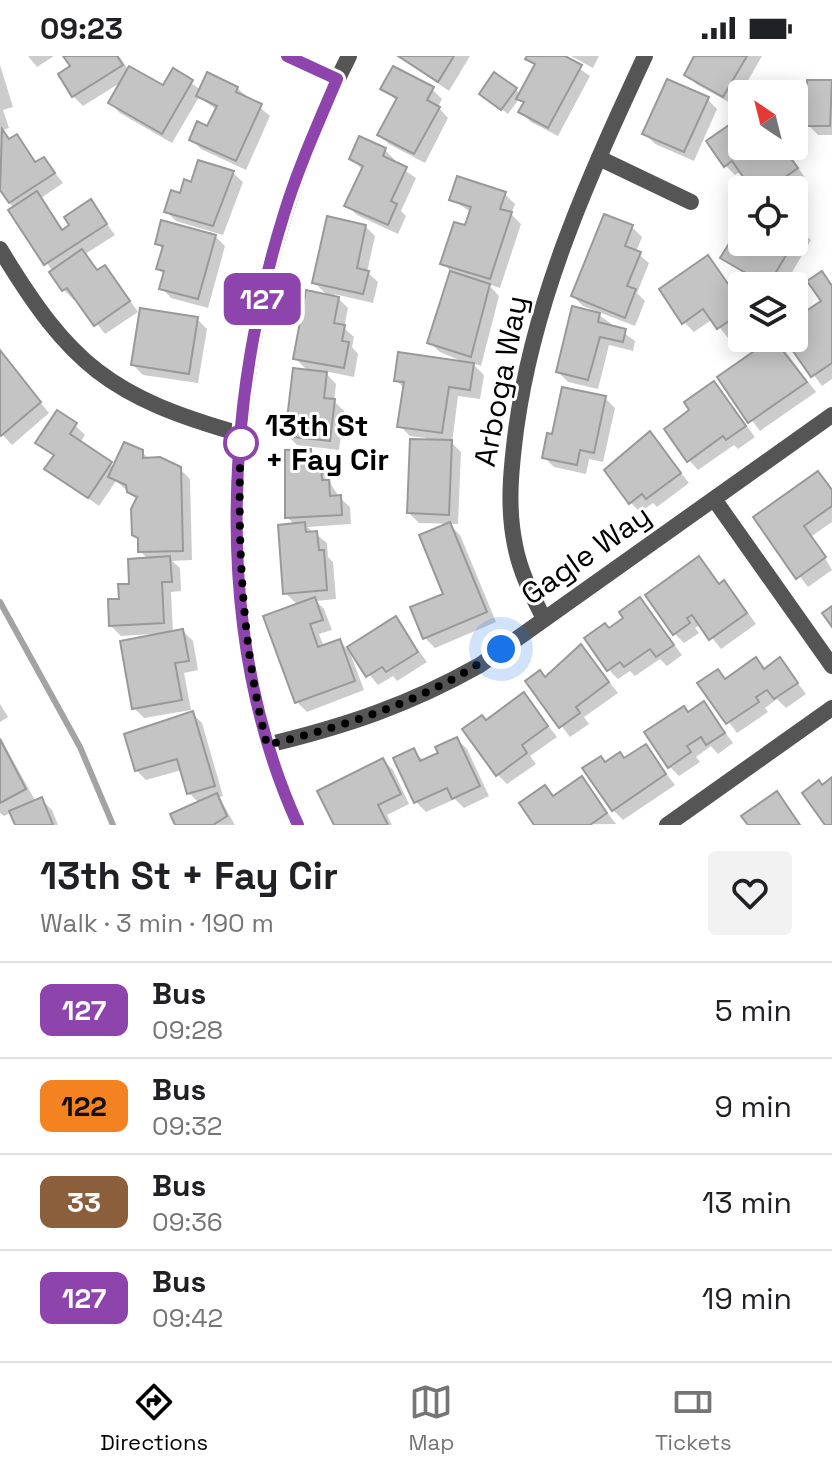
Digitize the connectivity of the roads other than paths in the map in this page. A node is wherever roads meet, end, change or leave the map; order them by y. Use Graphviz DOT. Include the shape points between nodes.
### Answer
graph roads {
  1 [pos="287,56"];
  2 [pos="349,56"];
  3 [pos="645,56"];
  4 [pos="337,79"];
  5 [pos="599,158"];
  6 [pos="691,202"];
  7 [pos="0,249"];
  8 [pos="832,415"];
  9 [pos="241,434"];
  10 [pos="714,499"];
  11 [pos="544,619"];
  12 [pos="832,666"];
  13 [pos="832,708"];
  14 [pos="267,745"];
  15 [pos="690,819"];
  16 [pos="298,825"];
  17 [pos="667,825"];
  1 -- 4 [label="street"];
  2 -- 4 [label="street"];
  3 -- 5 [label="street, Arboga Way"];
  4 -- 9 [label="street" via="306,149 266,280"];
  5 -- 6 [label="street"];
  5 -- 11 [label="street, Arboga Way" via="571,221 539,319 510,473 515,547"];
  7 -- 9 [label="street" via="57,335 112,383 151,405"];
  8 -- 10 [label="street, Gagle Way"];
  9 -- 14 [label="street" via="240,571"];
  10 -- 11 [label="street, Gagle Way"];
  10 -- 12 [label="street"];
  11 -- 14 [label="street, Gagle Way" via="480,665 392,710"];
  13 -- 15 [label="street"];
  14 -- 16 [label="street"];
  15 -- 17 [label="street"];
}
